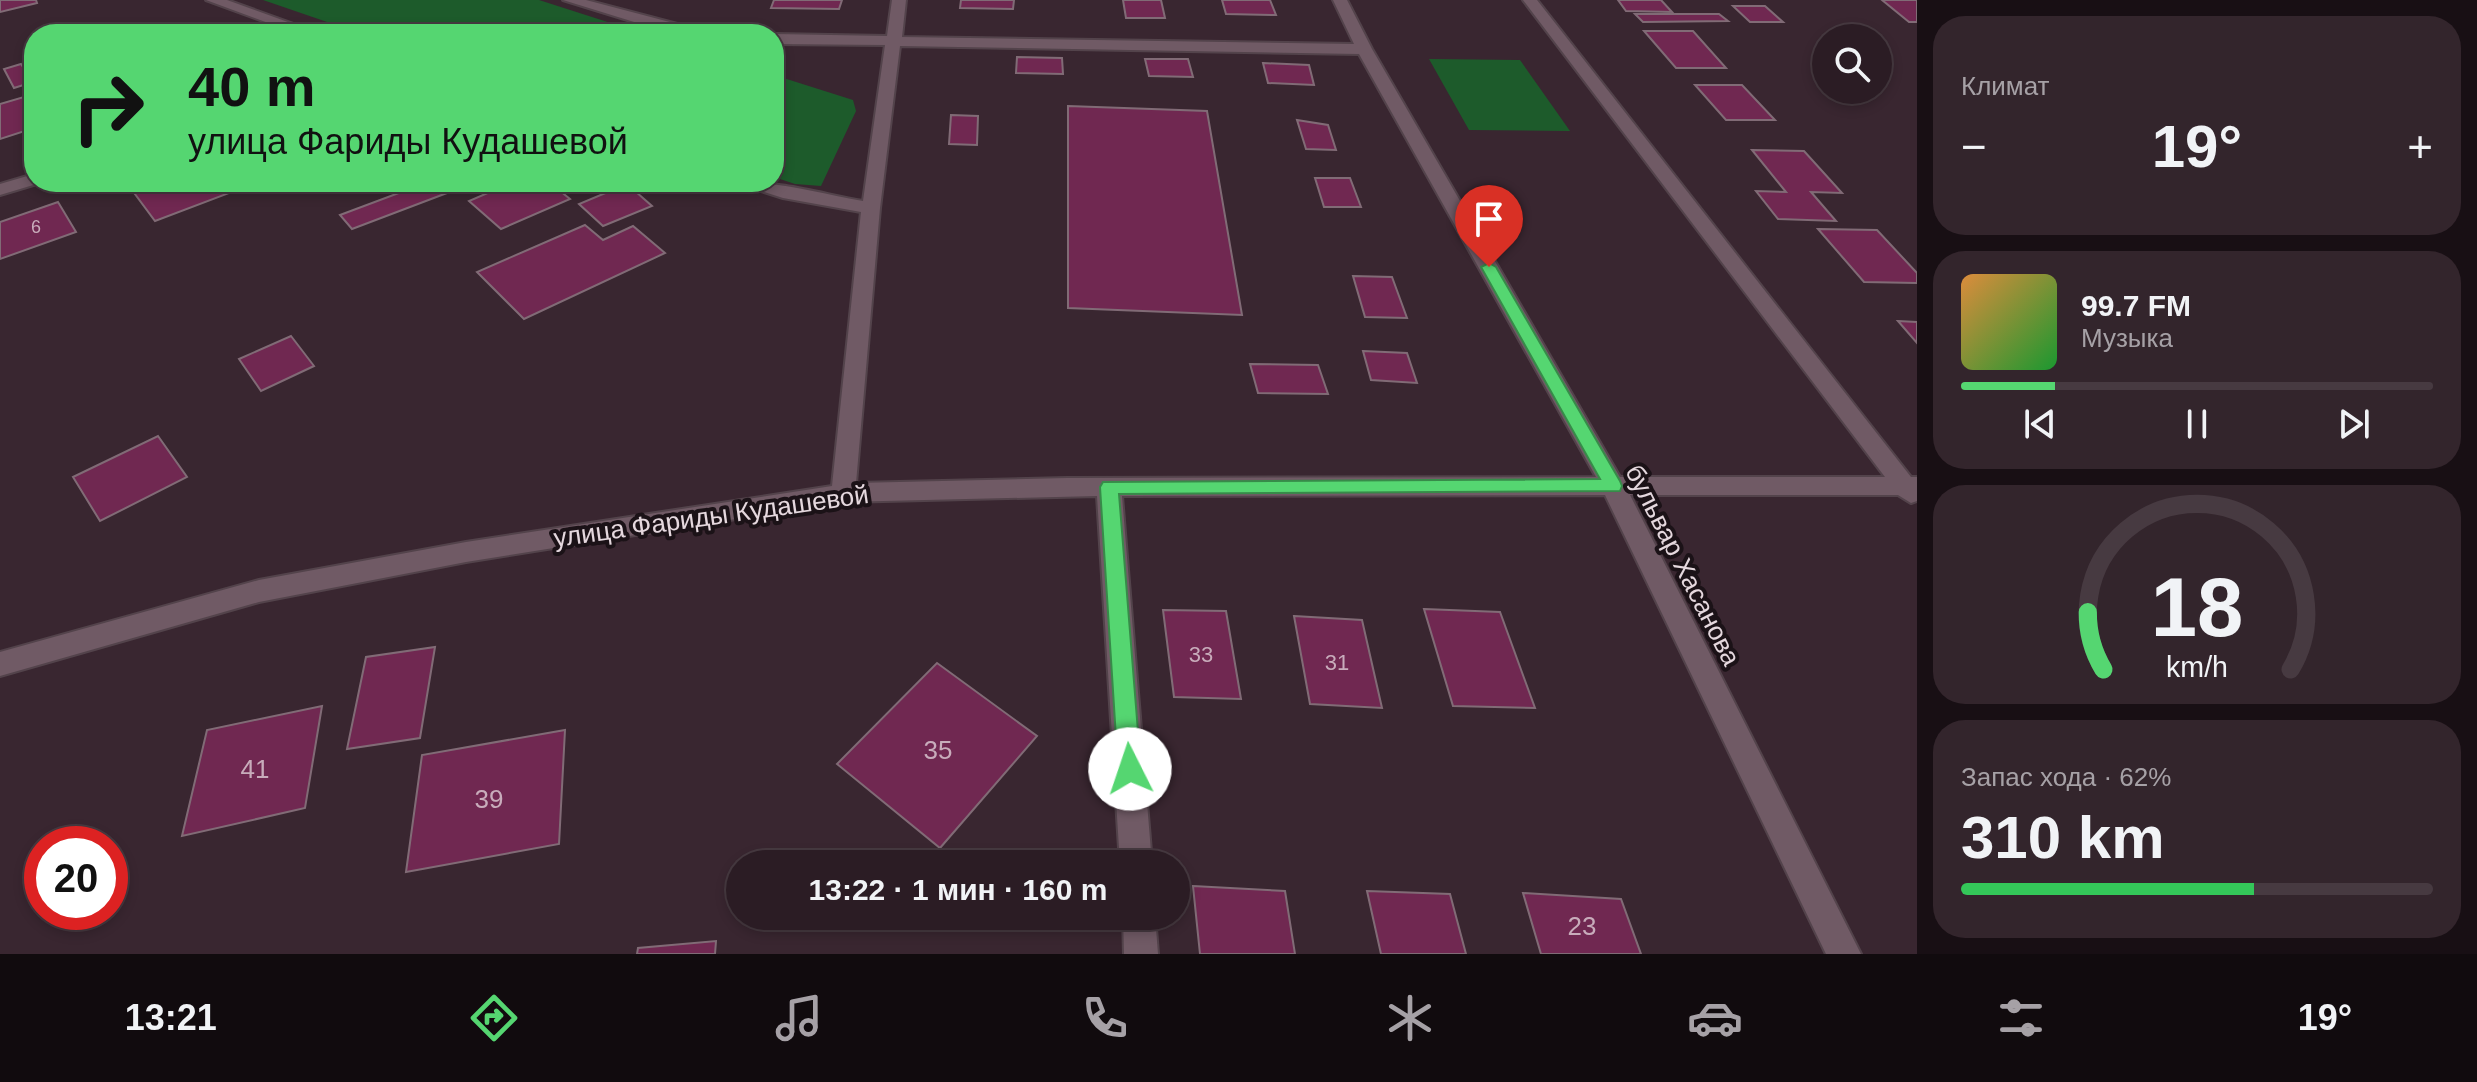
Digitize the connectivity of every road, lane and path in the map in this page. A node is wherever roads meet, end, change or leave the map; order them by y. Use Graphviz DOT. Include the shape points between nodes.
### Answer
graph roads {
  1 [pos="213,0"];
  2 [pos="570,0"];
  3 [pos="899,0"];
  4 [pos="1340,0"];
  5 [pos="1530,0"];
  6 [pos="284,24"];
  7 [pos="653,24"];
  8 [pos="784,39"];
  9 [pos="893,42"];
  10 [pos="1364,49"];
  11 [pos="24,182"];
  12 [pos="0,190"];
  13 [pos="780,192"];
  14 [pos="871,208"];
  15 [pos="1613,486"];
  16 [pos="1109,487"];
  17 [pos="1913,492"];
  18 [pos="843,493"];
  19 [pos="0,664"];
  20 [pos="1135,850"];
  21 [pos="1140,930"];
  22 [pos="1141,954"];
  23 [pos="1844,954"];
  1 -- 6 [label="street"];
  2 -- 7 [label="street"];
  3 -- 9 [label="street"];
  4 -- 10 [label="street, бульвар Хасанова"];
  5 -- 17 [label="street"];
  8 -- 9 [label="street"];
  9 -- 10 [label="street"];
  9 -- 14 [label="street"];
  10 -- 15 [label="street, бульвар Хасанова"];
  11 -- 12 [label="street"];
  13 -- 14 [label="street"];
  14 -- 18 [label="street"];
  15 -- 16 [label="street, улица Фариды Кудашевой"];
  15 -- 17 [label="street, улица Фариды Кудашевой"];
  15 -- 23 [label="street, бульвар Хасанова"];
  16 -- 18 [label="street, улица Фариды Кудашевой"];
  16 -- 20 [label="street"];
  18 -- 19 [label="street, улица Фариды Кудашевой" via="466,552 259,591"];
  21 -- 22 [label="street"];
}
